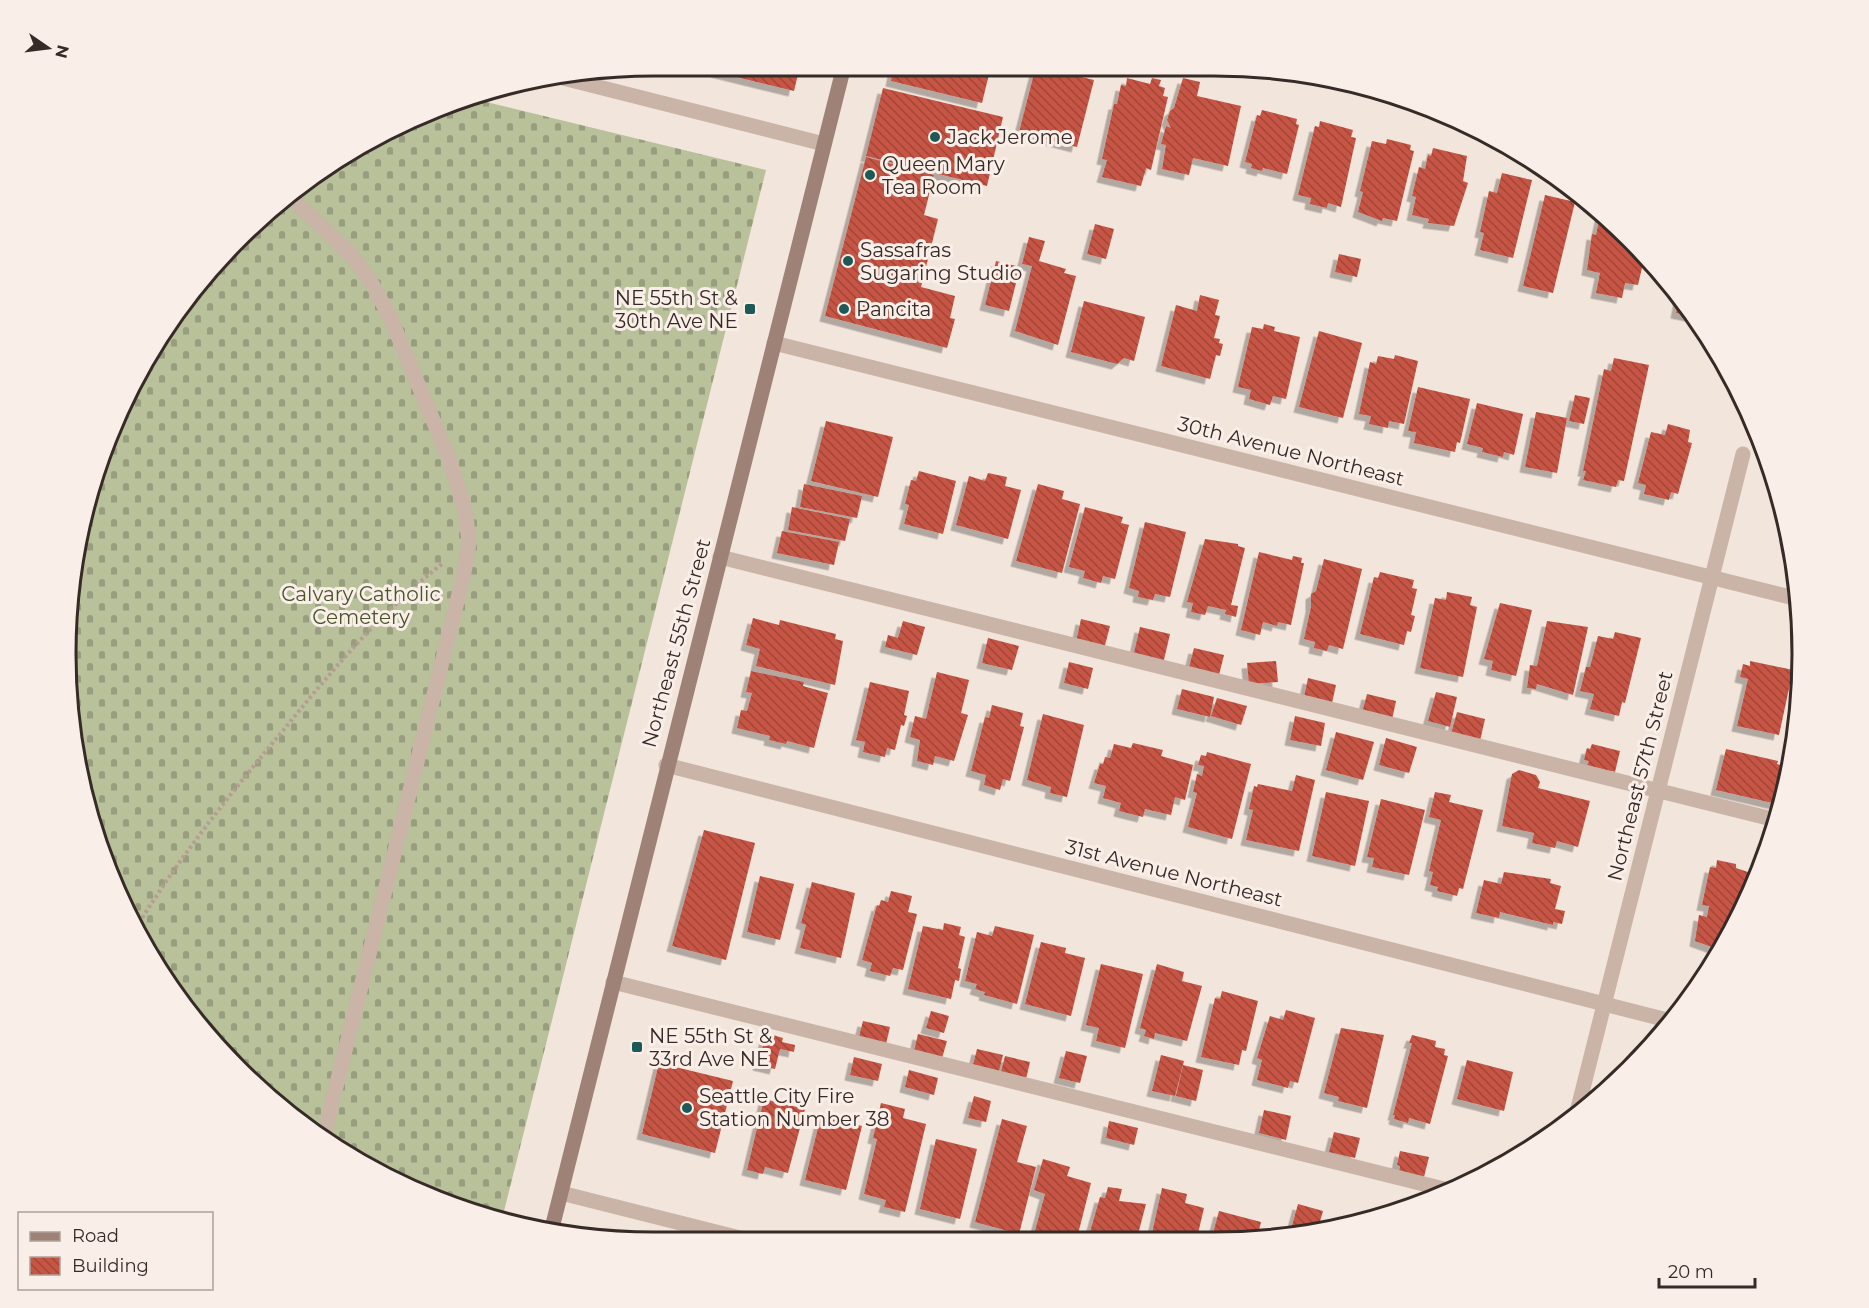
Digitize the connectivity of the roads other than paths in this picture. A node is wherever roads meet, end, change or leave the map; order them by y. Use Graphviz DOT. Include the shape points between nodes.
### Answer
graph roads {
  1 [pos="841,76"];
  2 [pos="577,81"];
  3 [pos="824,144"];
  4 [pos="296,201"];
  5 [pos="774,343"];
  6 [pos="1743,454"];
  7 [pos="720,557"];
  8 [pos="1712,578"];
  9 [pos="1789,597"];
  10 [pos="666,765"];
  11 [pos="1658,790"];
  12 [pos="1769,818"];
  13 [pos="613,982"];
  14 [pos="1604,1004"];
  15 [pos="1662,1019"];
  16 [pos="1580,1102"];
  17 [pos="326,1129"];
  18 [pos="1437,1187"];
  19 [pos="561,1193"];
  20 [pos="553,1222"];
  21 [pos="716,1232"];
  1 -- 3 [label="main road, Northeast 55th Street"];
  2 -- 3 [label="street"];
  3 -- 5 [label="main road, Northeast 55th Street"];
  4 -- 17 [label="street" via="352,256 391,319 450,461 466,514 469,543"];
  5 -- 7 [label="main road, Northeast 55th Street"];
  5 -- 8 [label="street, 30th Avenue Northeast"];
  6 -- 8 [label="street, Northeast 57th Street"];
  7 -- 10 [label="main road, Northeast 55th Street"];
  7 -- 11 [label="street"];
  8 -- 9 [label="street, 30th Avenue Northeast"];
  8 -- 11 [label="street, Northeast 57th Street"];
  10 -- 13 [label="main road, Northeast 55th Street"];
  10 -- 14 [label="street, 31st Avenue Northeast"];
  11 -- 12 [label="street"];
  11 -- 14 [label="street, Northeast 57th Street"];
  13 -- 18 [label="street"];
  13 -- 19 [label="main road, Northeast 55th Street"];
  14 -- 15 [label="street, 31st Avenue Northeast"];
  14 -- 16 [label="street, Northeast 57th Street"];
  19 -- 20 [label="main road, Northeast 55th Street"];
  19 -- 21 [label="street"];
}
